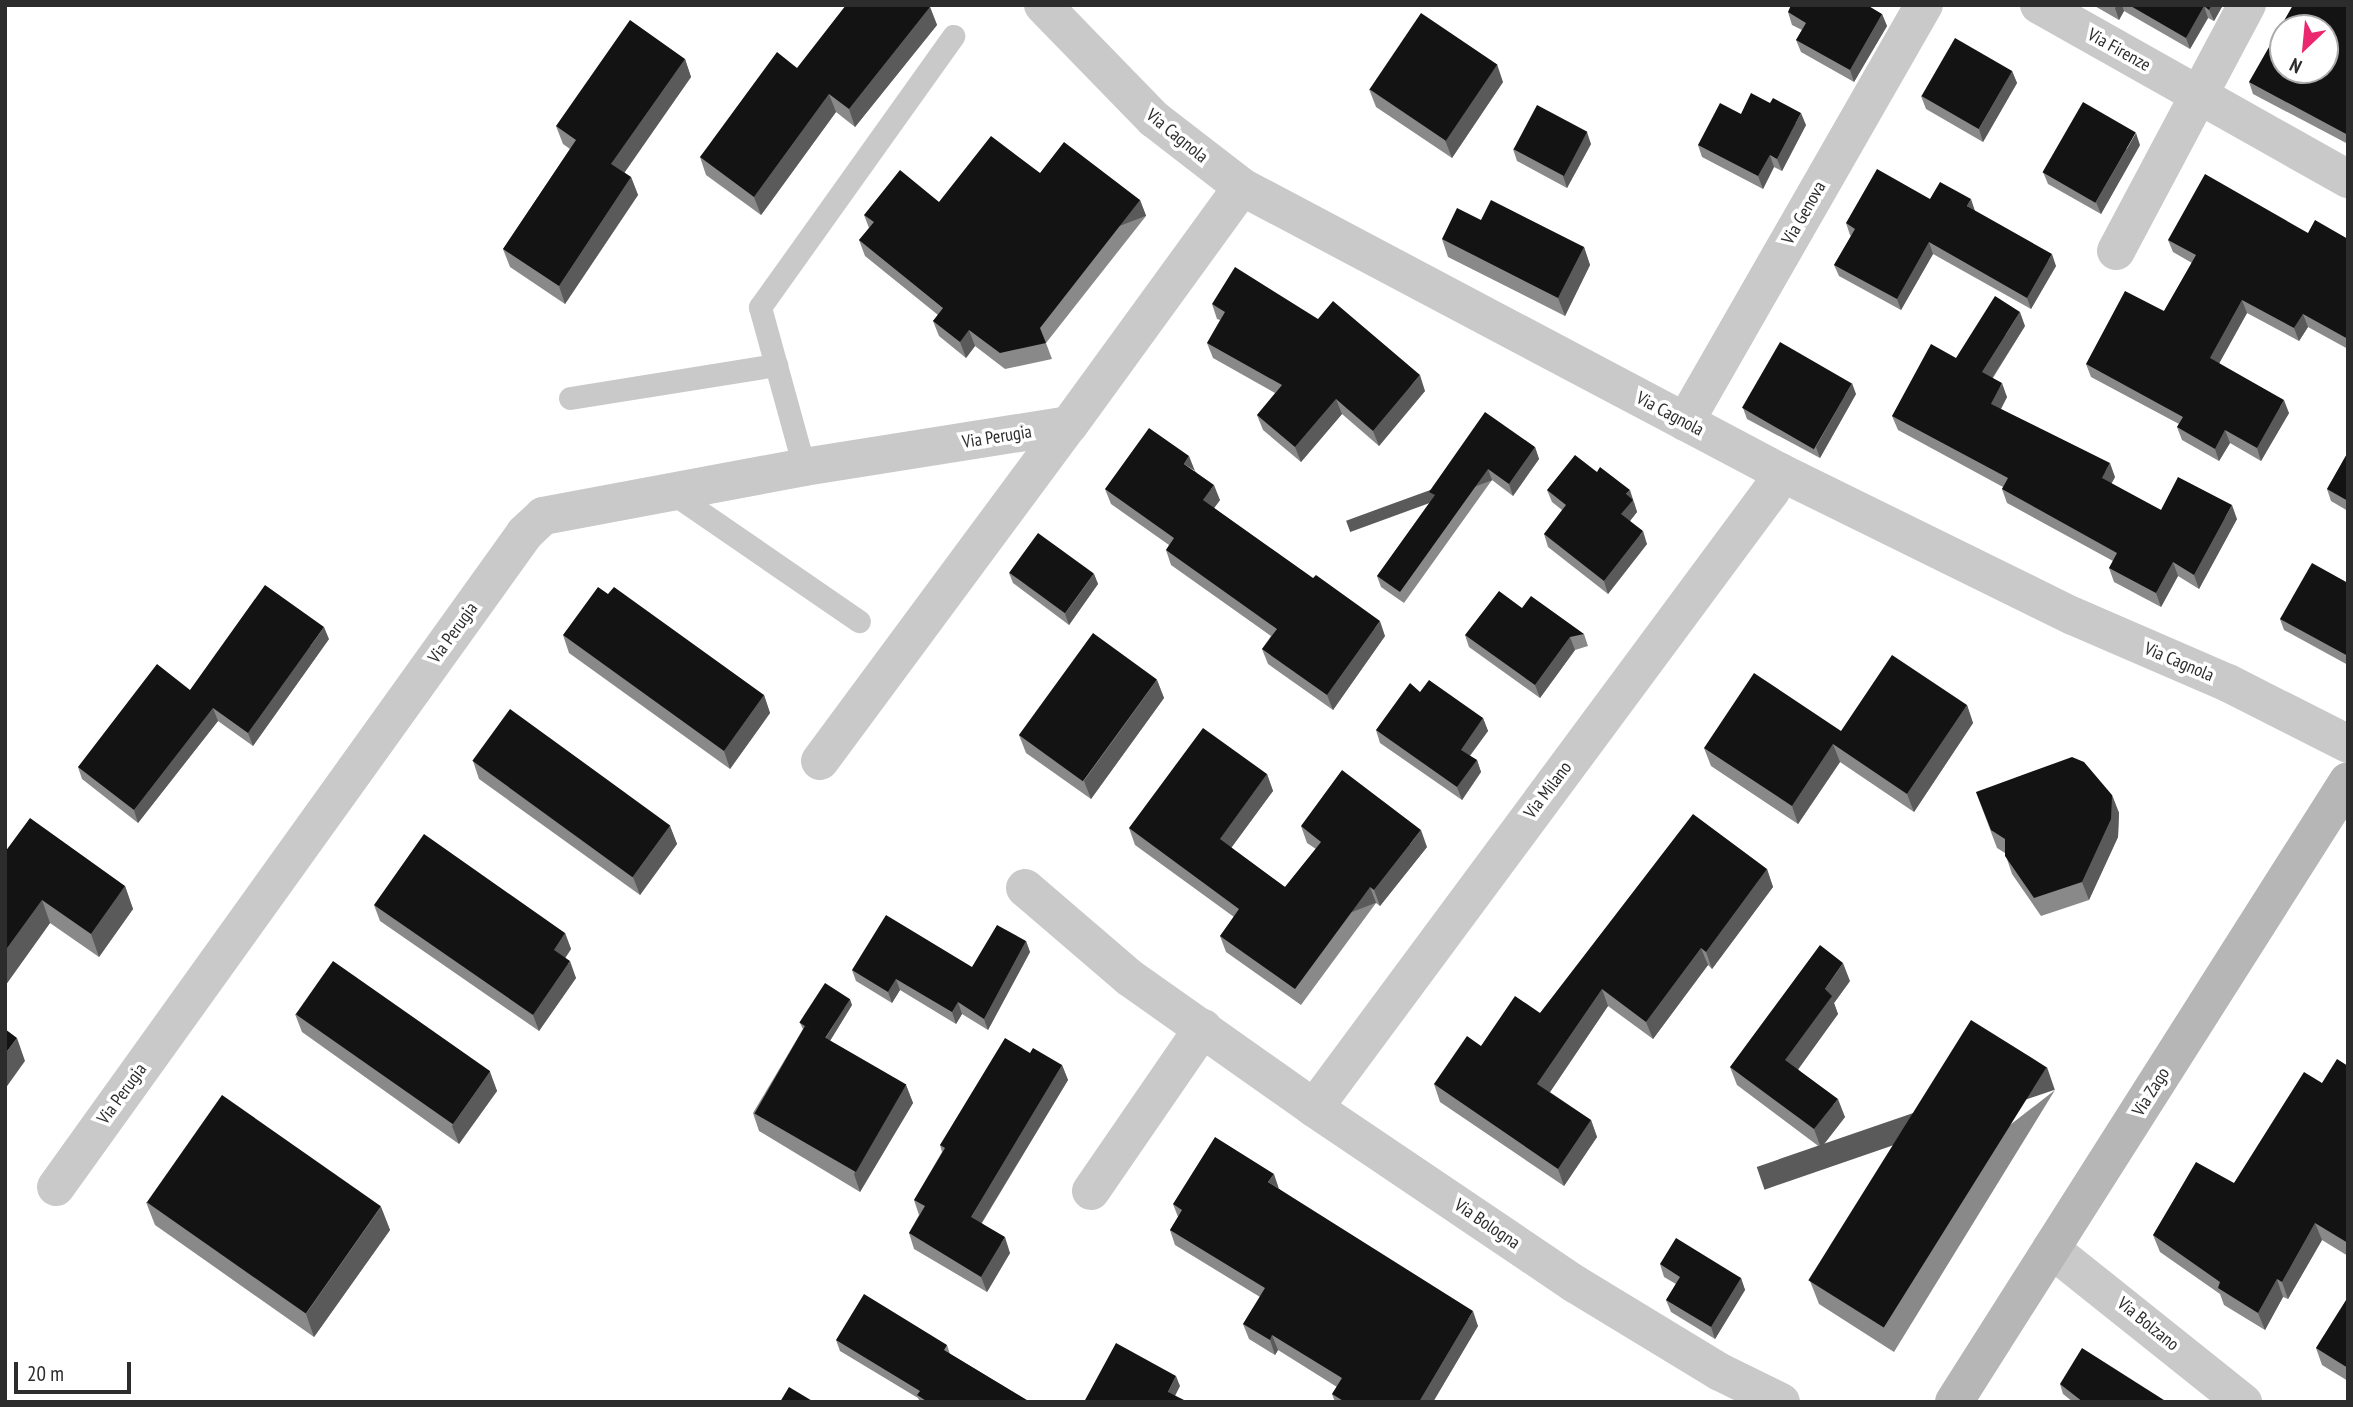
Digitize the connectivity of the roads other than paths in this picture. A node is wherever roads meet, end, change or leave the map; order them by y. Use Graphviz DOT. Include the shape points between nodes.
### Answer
graph roads {
  1 [pos="1043,5"];
  2 [pos="1924,5"];
  3 [pos="2039,5"];
  4 [pos="2247,5"];
  5 [pos="953,36"];
  6 [pos="2199,94"];
  7 [pos="2348,179"];
  8 [pos="1242,187"];
  9 [pos="2116,251"];
  10 [pos="776,365"];
  11 [pos="570,398"];
  12 [pos="1685,422"];
  13 [pos="1069,425"];
  14 [pos="804,467"];
  15 [pos="1780,472"];
  16 [pos="671,492"];
  17 [pos="859,621"];
  18 [pos="2348,744"];
  19 [pos="820,761"];
  20 [pos="2348,781"];
  21 [pos="1025,888"];
  22 [pos="1203,1028"];
  23 [pos="1314,1108"];
  24 [pos="56,1186"];
  25 [pos="1091,1191"];
  26 [pos="2051,1249"];
  27 [pos="1782,1402"];
  28 [pos="1954,1402"];
  29 [pos="2243,1402"];
  1 -- 8 [label="street, Via Cagnola" via="1154,119"];
  2 -- 12 [label="street, Via Genova"];
  3 -- 6 [label="street, Via Firenze"];
  4 -- 6 [label="street"];
  5 -- 10 [label="lane" via="760,307"];
  6 -- 7 [label="street, Via Firenze"];
  6 -- 9 [label="street"];
  8 -- 12 [label="street, Via Cagnola"];
  8 -- 13 [label="street, Via Perugia"];
  10 -- 11 [label="lane"];
  10 -- 14 [label="lane"];
  12 -- 15 [label="street, Via Cagnola"];
  13 -- 14 [label="street, Via Perugia"];
  13 -- 19 [label="street, Via Perugia"];
  14 -- 16 [label="street, Via Perugia"];
  15 -- 18 [label="street, Via Cagnola"];
  15 -- 23 [label="street, Via Milano" via="1771,491"];
  16 -- 17 [label="lane"];
  16 -- 24 [label="street, Via Perugia" via="574,507 543,516 525,534"];
  20 -- 26 [label="street, Via Zago"];
  21 -- 22 [label="street, Via Bologna" via="1130,978"];
  22 -- 23 [label="street, Via Bologna"];
  22 -- 25 [label="street"];
  23 -- 27 [label="street, Via Bologna" via="1576,1284 1720,1372"];
  26 -- 28 [label="street, Via Zago"];
  26 -- 29 [label="street, Via Bolzano"];
}
